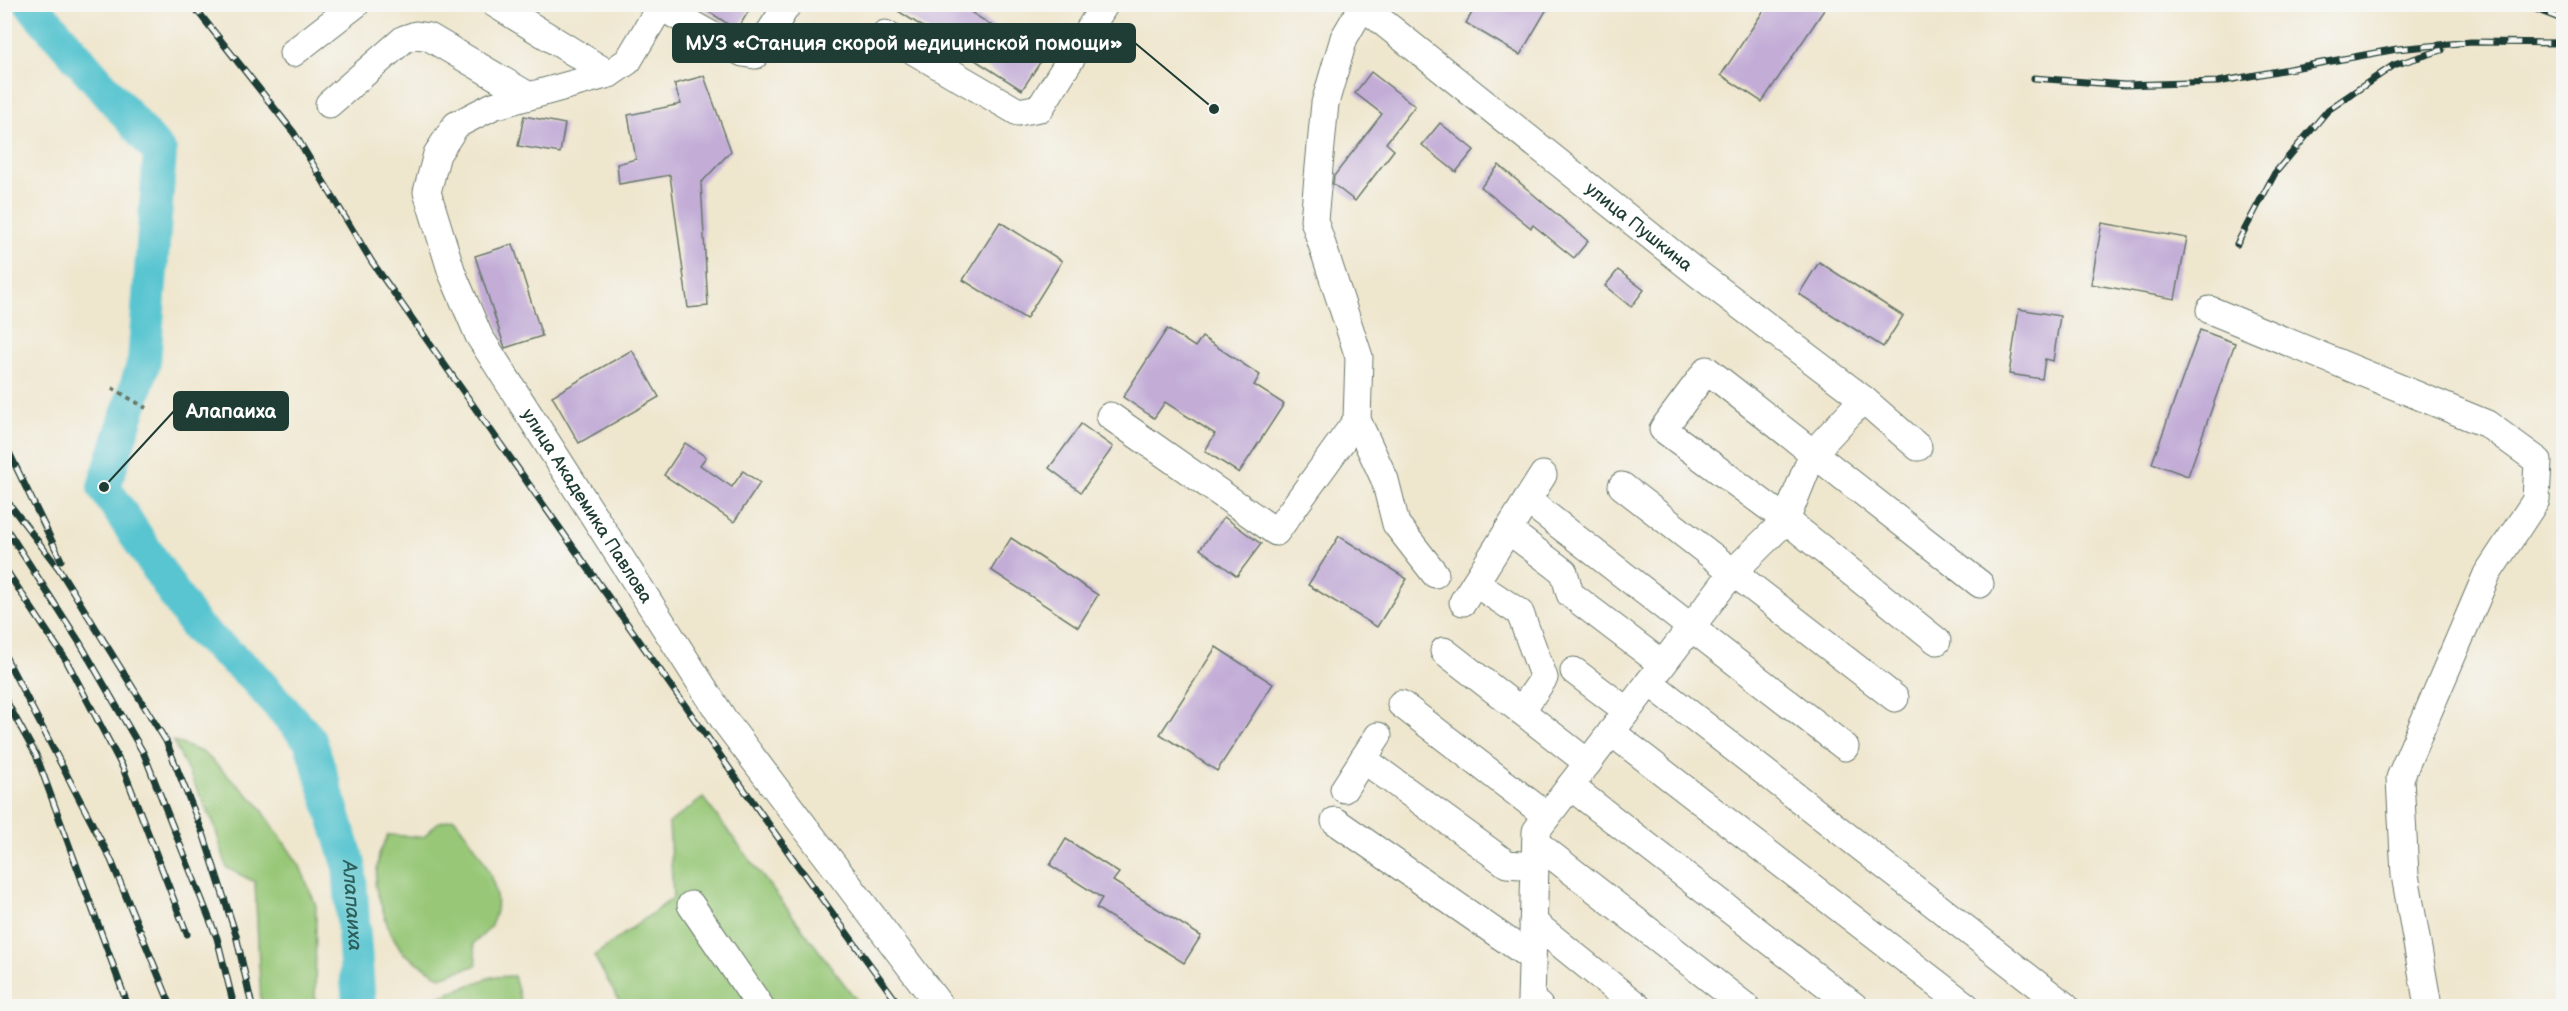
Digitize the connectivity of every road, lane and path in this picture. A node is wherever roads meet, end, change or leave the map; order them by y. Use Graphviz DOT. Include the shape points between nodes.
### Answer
graph roads {
  1 [pos="356,4"];
  2 [pos="495,4"];
  3 [pos="788,4"];
  4 [pos="1105,4"];
  5 [pos="661,6"];
  6 [pos="1361,6"];
  7 [pos="885,34"];
  8 [pos="293,53"];
  9 [pos="619,68"];
  10 [pos="529,96"];
  11 [pos="329,104"];
  12 [pos="2210,310"];
  13 [pos="112,388"];
  14 [pos="1863,399"];
  15 [pos="146,408"];
  16 [pos="1110,416"];
  17 [pos="1357,420"];
  18 [pos="1918,447"];
  19 [pos="1813,453"];
  20 [pos="1543,475"];
  21 [pos="1622,486"];
  22 [pos="1527,500"];
  23 [pos="1786,520"];
  24 [pos="1508,530"];
  25 [pos="1732,572"];
  26 [pos="1435,574"];
  27 [pos="1980,584"];
  28 [pos="1691,627"];
  29 [pos="1937,641"];
  30 [pos="1444,651"];
  31 [pos="1574,671"];
  32 [pos="1656,673"];
  33 [pos="1895,698"];
  34 [pos="1401,704"];
  35 [pos="1521,711"];
  36 [pos="1627,711"];
  37 [pos="1611,732"];
  38 [pos="1378,736"];
  39 [pos="1845,747"];
  40 [pos="1363,759"];
  41 [pos="1588,763"];
  42 [pos="1570,786"];
  43 [pos="1344,789"];
  44 [pos="1547,816"];
  45 [pos="1335,821"];
  46 [pos="1535,855"];
  47 [pos="691,905"];
  48 [pos="1533,922"];
  49 [pos="1532,957"];
  50 [pos="760,1006"];
  51 [pos="940,1006"];
  52 [pos="1539,1006"];
  53 [pos="1637,1006"];
  54 [pos="1745,1006"];
  55 [pos="1854,1006"];
  56 [pos="1966,1006"];
  57 [pos="2065,1006"];
  58 [pos="2428,1006"];
  1 -- 8 [label="street"];
  2 -- 9 [label="street"];
  3 -- 5 [label="street" via="755,55 743,53"];
  4 -- 7 [label="street" via="1040,108 1028,112 1018,112"];
  5 -- 9 [label="street"];
  6 -- 14 [label="street, улица Пушкина" via="1697,273"];
  6 -- 17 [label="street" via="1344,38 1325,103 1314,220 1359,357"];
  9 -- 10 [label="street, улица Академика Павлова"];
  10 -- 11 [label="street" via="429,37 416,35 404,39"];
  10 -- 51 [label="street, улица Академика Павлова" via="493,106 456,125 436,154 427,192 452,273 479,336 724,720"];
  12 -- 58 [label="street" via="2487,424 2538,461 2535,500 2487,574 2400,778 2405,875"];
  13 -- 15 [label="path"];
  14 -- 18 [label="street, улица Пушкина"];
  14 -- 19 [label="street"];
  16 -- 17 [label="street" via="1276,532"];
  17 -- 26 [label="street" via="1385,480 1396,524"];
  19 -- 23 [label="street"];
  19 -- 23 [label="street" via="1707,370 1663,429"];
  19 -- 27 [label="street"];
  20 -- 22 [label="street"];
  21 -- 25 [label="street"];
  22 -- 24 [label="street"];
  22 -- 28 [label="street"];
  23 -- 25 [label="street"];
  23 -- 29 [label="street"];
  24 -- 32 [label="street" via="1564,572 1570,594"];
  24 -- 35 [label="street" via="1469,592 1521,613 1544,678"];
  25 -- 28 [label="street"];
  25 -- 33 [label="street"];
  28 -- 32 [label="street"];
  28 -- 39 [label="street"];
  30 -- 35 [label="street"];
  31 -- 36 [label="street"];
  32 -- 36 [label="street"];
  32 -- 57 [label="street"];
  34 -- 44 [label="street"];
  35 -- 41 [label="street"];
  36 -- 37 [label="street"];
  37 -- 41 [label="street"];
  37 -- 56 [label="street"];
  38 -- 40 [label="street"];
  40 -- 43 [label="street"];
  40 -- 46 [label="street" via="1507,864"];
  41 -- 42 [label="street"];
  42 -- 44 [label="street"];
  42 -- 55 [label="street"];
  44 -- 46 [label="street" via="1536,831"];
  45 -- 49 [label="street"];
  46 -- 48 [label="street"];
  46 -- 54 [label="street"];
  47 -- 50 [label="street"];
  48 -- 49 [label="street"];
  48 -- 53 [label="street"];
  49 -- 52 [label="street" via="1531,999"];
}
